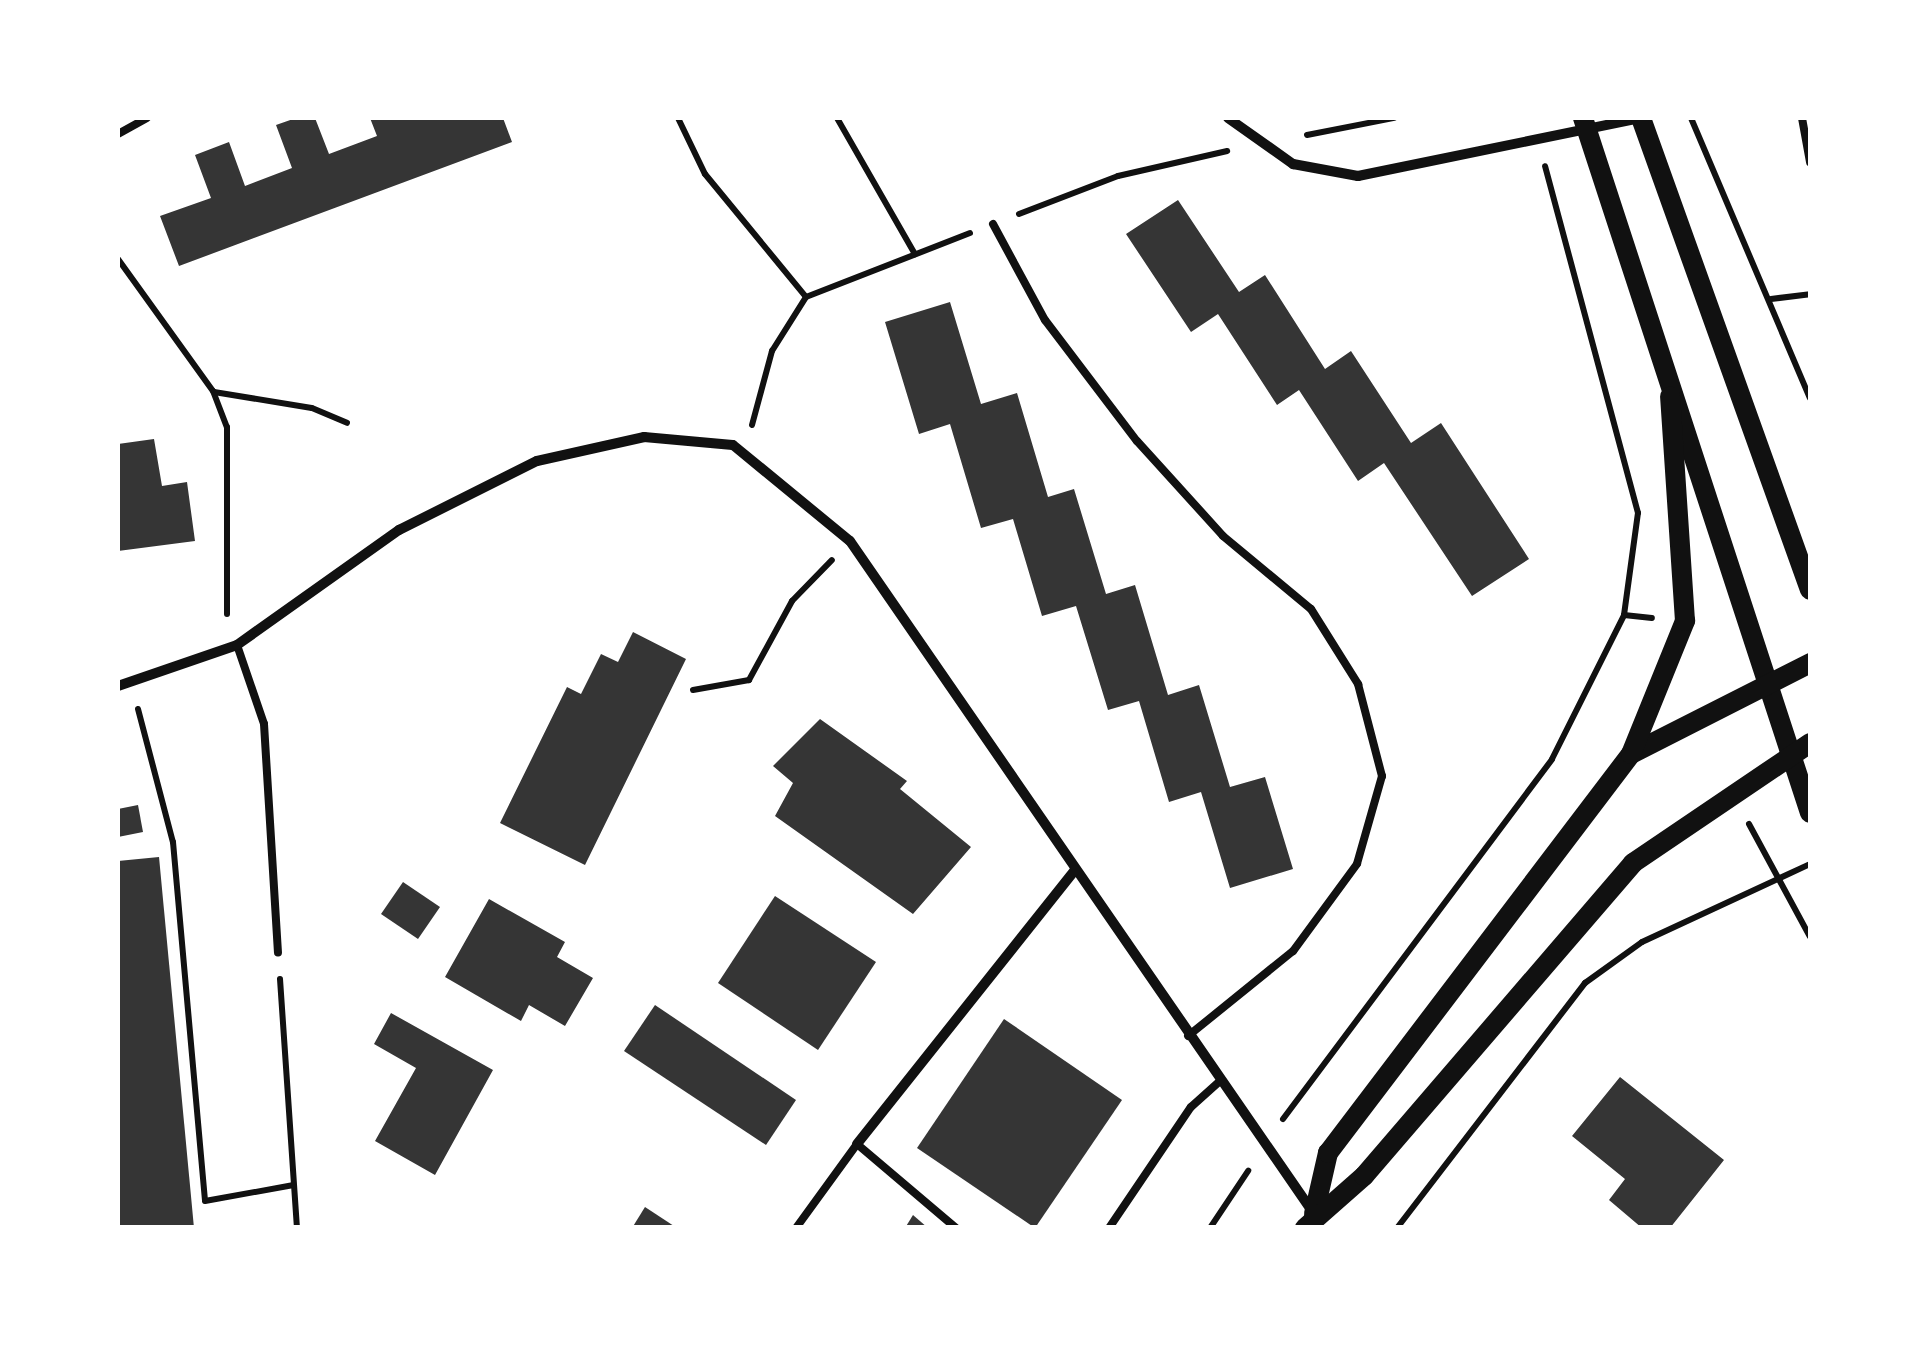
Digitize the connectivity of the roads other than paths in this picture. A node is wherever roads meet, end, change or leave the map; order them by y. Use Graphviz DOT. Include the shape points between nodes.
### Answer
graph roads {
  1 [pos="147,118"];
  2 [pos="1228,118"];
  3 [pos="1642,118"];
  4 [pos="1802,118"];
  5 [pos="1584,123"];
  6 [pos="118,134"];
  7 [pos="1810,162"];
  8 [pos="993,224"];
  9 [pos="1670,397"];
  10 [pos="1810,590"];
  11 [pos="237,644"];
  12 [pos="1810,663"];
  13 [pos="1771,681"];
  14 [pos="118,686"];
  15 [pos="1802,749"];
  16 [pos="1631,754"];
  17 [pos="1810,813"];
  18 [pos="1076,870"];
  19 [pos="278,952"];
  20 [pos="1188,1036"];
  21 [pos="1220,1081"];
  22 [pos="857,1144"];
  23 [pos="1309,1221"];
  24 [pos="796,1228"];
  25 [pos="956,1228"];
  26 [pos="1109,1228"];
  1 -- 6 [label="lane"];
  2 -- 5 [label="street" via="1293,164 1358,176 1539,140"];
  3 -- 5 [label="street"];
  3 -- 10 [label="main road"];
  4 -- 7 [label="lane"];
  5 -- 9 [label="main road"];
  8 -- 20 [label="lane" via="1045,320 1137,441 1223,536 1311,609 1358,684 1382,776 1357,864 1293,951"];
  9 -- 13 [label="main road"];
  9 -- 16 [label="main road" via="1685,621"];
  11 -- 14 [label="street"];
  11 -- 18 [label="street" via="399,530 538,461 644,437 733,444 850,541"];
  11 -- 19 [label="lane" via="264,724"];
  12 -- 13 [label="main road"];
  13 -- 15 [label="main road"];
  13 -- 16 [label="main road"];
  15 -- 17 [label="main road"];
  15 -- 23 [label="main road" via="1608,887 1364,1176"];
  16 -- 23 [label="main road" via="1328,1153"];
  18 -- 20 [label="street"];
  18 -- 22 [label="street"];
  20 -- 21 [label="street"];
  21 -- 23 [label="street"];
  21 -- 26 [label="lane" via="1190,1107"];
  22 -- 24 [label="lane"];
  22 -- 25 [label="lane"];
}
